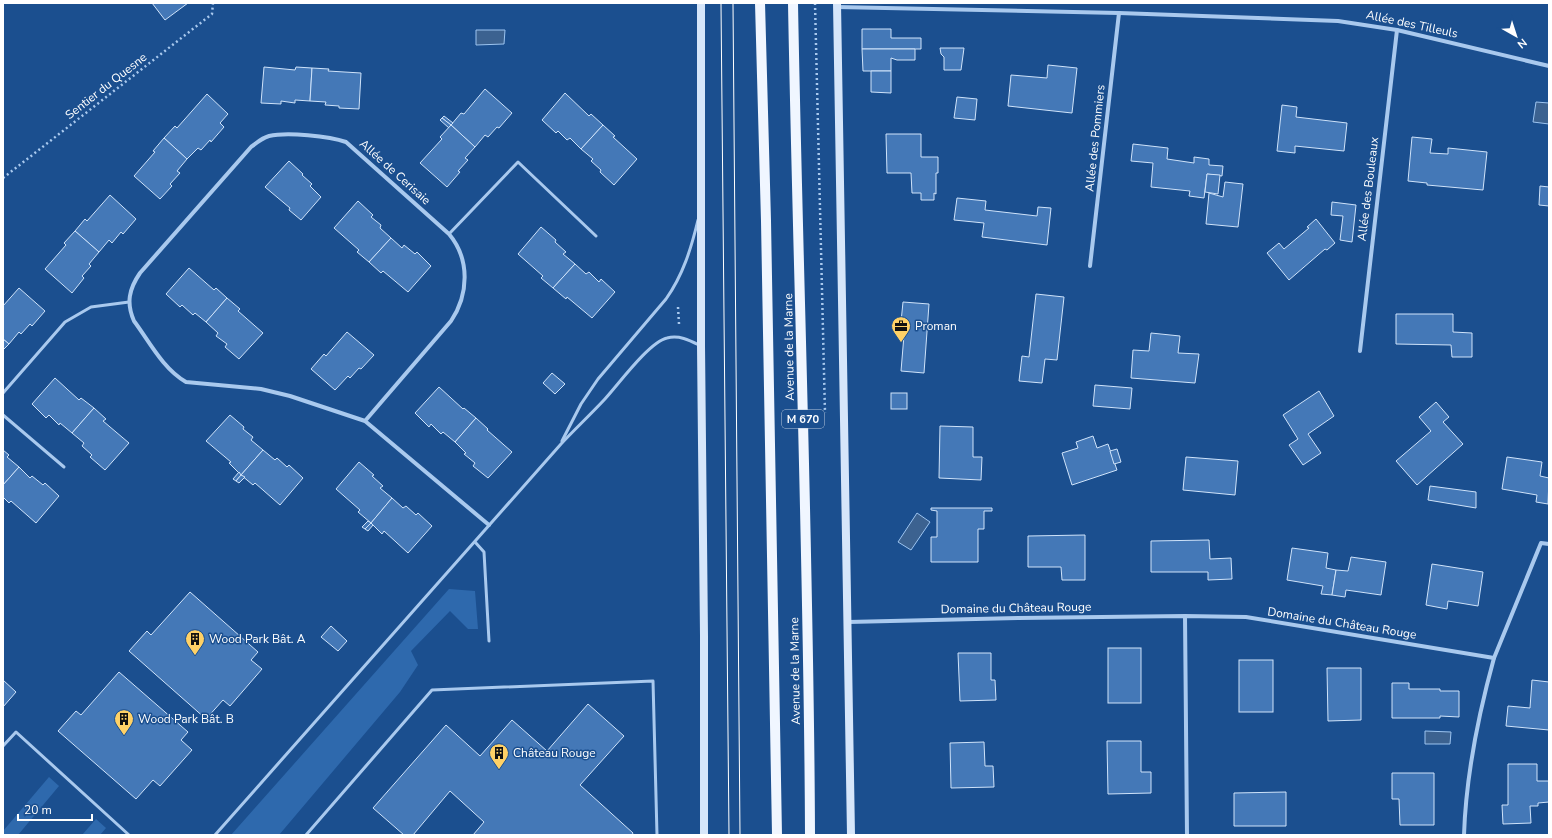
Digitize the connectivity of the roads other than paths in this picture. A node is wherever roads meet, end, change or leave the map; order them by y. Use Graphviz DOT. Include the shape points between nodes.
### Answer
graph roads {
  1 [pos="701,3"];
  2 [pos="760,3"];
  3 [pos="793,3"];
  4 [pos="837,5"];
  5 [pos="1118,13"];
  6 [pos="1397,30"];
  7 [pos="1549,66"];
  8 [pos="701,209"];
  9 [pos="449,234"];
  10 [pos="596,236"];
  11 [pos="1090,266"];
  12 [pos="129,302"];
  13 [pos="701,346"];
  14 [pos="1360,351"];
  15 [pos="3,393"];
  16 [pos="3,415"];
  17 [pos="365,421"];
  18 [pos="561,444"];
  19 [pos="64,467"];
  20 [pos="489,525"];
  21 [pos="475,542"];
  22 [pos="1549,544"];
  23 [pos="1185,616"];
  24 [pos="848,622"];
  25 [pos="489,642"];
  26 [pos="1494,658"];
  27 [pos="3,746"];
  28 [pos="129,835"];
  29 [pos="215,835"];
  30 [pos="306,835"];
  31 [pos="657,835"];
  32 [pos="704,835"];
  33 [pos="777,835"];
  34 [pos="810,835"];
  35 [pos="850,835"];
  36 [pos="1187,835"];
  37 [pos="1464,835"];
  1 -- 8 [label="street"];
  2 -- 33 [label="main road, Avenue de la Marne / M 670"];
  3 -- 34 [label="main road, Avenue de la Marne / M 670" via="802,342"];
  4 -- 5 [label="street, Allée des Tilleuls"];
  4 -- 24 [label="street"];
  5 -- 6 [label="street, Allée des Tilleuls" via="1338,21"];
  5 -- 11 [label="street, Allée des Pommiers"];
  6 -- 7 [label="street, Allée des Tilleuls"];
  6 -- 14 [label="street, Allée des Bouleaux"];
  8 -- 13 [label="street"];
  8 -- 18 [label="lane" via="686,263 675,287 598,379 581,404"];
  9 -- 10 [label="lane" via="518,162"];
  9 -- 12 [label="street, Allée de Cerisaie" via="346,142 328,136 268,136 251,147 140,273 133,283"];
  9 -- 17 [label="street, Allée de Cerisaie" via="460,250 465,273 465,285 458,310"];
  12 -- 15 [label="lane" via="91,307 65,322"];
  12 -- 17 [label="street, Allée de Cerisaie" via="134,321 170,369 186,382 261,389"];
  13 -- 18 [label="lane" via="677,337 658,342"];
  13 -- 32 [label="street"];
  16 -- 19 [label="lane"];
  17 -- 20 [label="street, Allée de Cerisaie"];
  18 -- 20 [label="lane"];
  20 -- 21 [label="lane"];
  21 -- 25 [label="lane" via="484,552"];
  21 -- 29 [label="lane"];
  22 -- 26 [label="street" via="1541,543"];
  23 -- 24 [label="street, Domaine du Château Rouge"];
  23 -- 26 [label="street, Domaine du Château Rouge" via="1270,620"];
  23 -- 36 [label="street"];
  24 -- 35 [label="street"];
  26 -- 37 [label="street" via="1471,761"];
  27 -- 28 [label="lane" via="16,732"];
  30 -- 31 [label="lane" via="432,690 653,681"];
}
